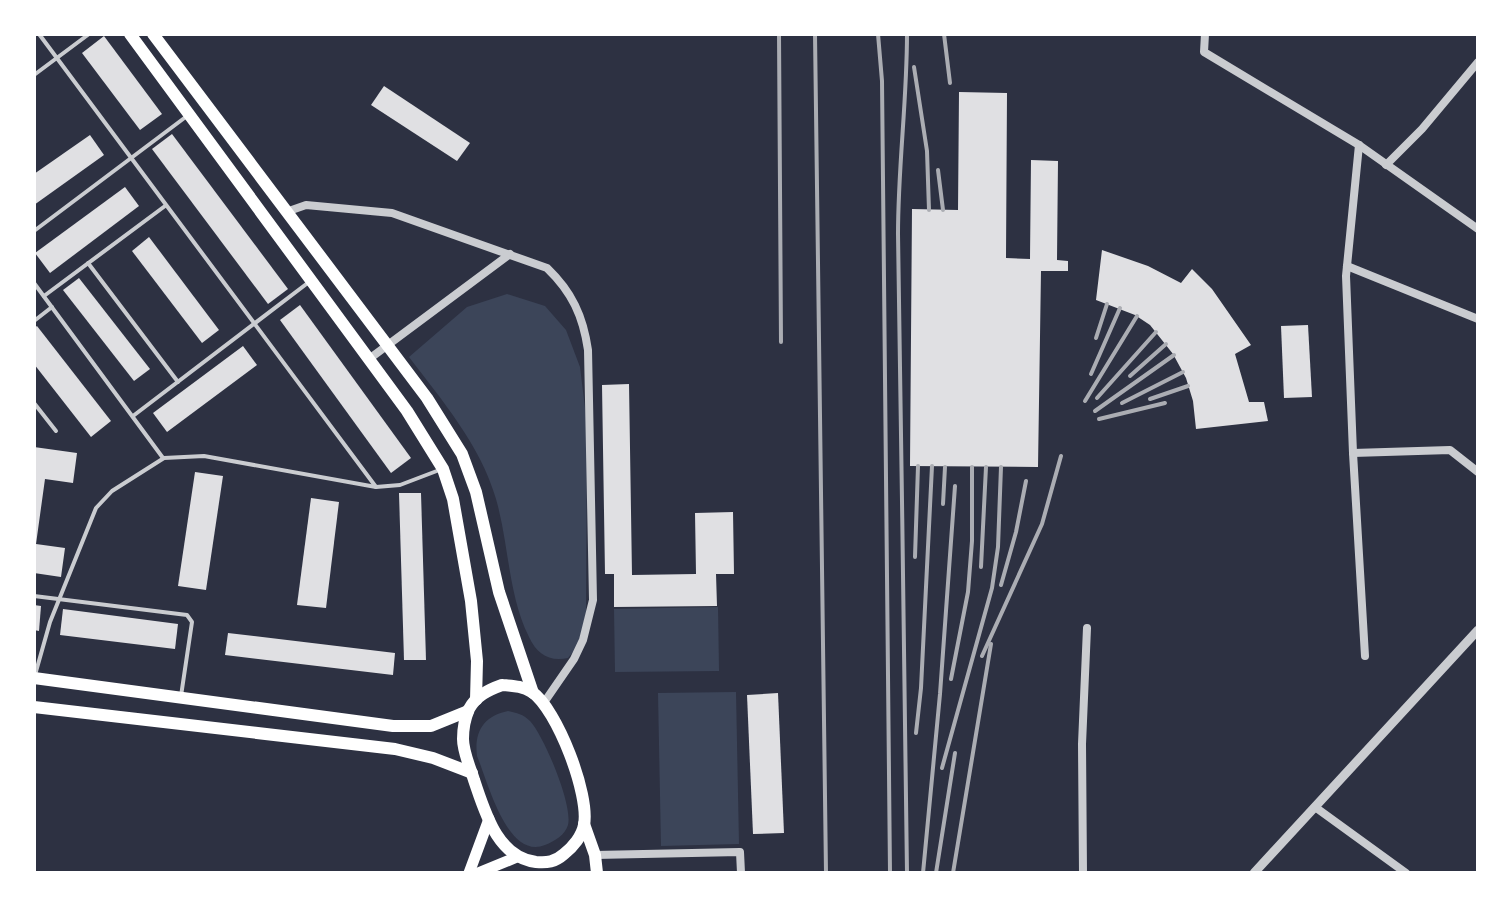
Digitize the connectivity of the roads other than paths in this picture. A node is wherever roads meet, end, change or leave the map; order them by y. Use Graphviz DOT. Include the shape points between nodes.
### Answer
graph roads {
  1 [pos="39,34"];
  2 [pos="89,34"];
  3 [pos="130,34"];
  4 [pos="153,34"];
  5 [pos="1205,34"];
  6 [pos="57,58"];
  7 [pos="1478,62"];
  8 [pos="34,75"];
  9 [pos="189,115"];
  10 [pos="1359,145"];
  11 [pos="131,159"];
  12 [pos="1386,165"];
  13 [pos="165,206"];
  14 [pos="286,212"];
  15 [pos="1478,229"];
  16 [pos="34,231"];
  17 [pos="510,254"];
  18 [pos="88,263"];
  19 [pos="1347,266"];
  20 [pos="312,280"];
  21 [pos="34,283"];
  22 [pos="44,296"];
  23 [pos="52,307"];
  24 [pos="1478,319"];
  25 [pos="34,321"];
  26 [pos="254,324"];
  27 [pos="387,347"];
  28 [pos="369,359"];
  29 [pos="178,382"];
  30 [pos="34,403"];
  31 [pos="133,416"];
  32 [pos="56,431"];
  33 [pos="1353,453"];
  34 [pos="164,458"];
  35 [pos="443,469"];
  36 [pos="1478,472"];
  37 [pos="376,487"];
  38 [pos="34,596"];
  39 [pos="58,600"];
  40 [pos="1087,628"];
  41 [pos="1478,630"];
  42 [pos="1365,656"];
  43 [pos="34,678"];
  44 [pos="533,693"];
  45 [pos="181,698"];
  46 [pos="543,704"];
  47 [pos="472,705"];
  48 [pos="34,707"];
  49 [pos="472,773"];
  50 [pos="1315,807"];
  51 [pos="489,819"];
  52 [pos="584,824"];
  53 [pos="595,855"];
  54 [pos="522,859"];
  55 [pos="469,873"];
  56 [pos="478,873"];
  57 [pos="539,873"];
  58 [pos="597,873"];
  59 [pos="741,873"];
  60 [pos="1083,873"];
  61 [pos="1254,873"];
  62 [pos="1406,873"];
  1 -- 6 [label="lane"];
  2 -- 6 [label="lane"];
  3 -- 9 [label="main road"];
  4 -- 14 [label="main road"];
  5 -- 10 [label="street" via="1204,52"];
  6 -- 8 [label="lane"];
  6 -- 11 [label="lane"];
  7 -- 12 [label="street"];
  9 -- 11 [label="lane"];
  9 -- 20 [label="main road"];
  10 -- 12 [label="street"];
  10 -- 19 [label="street"];
  11 -- 13 [label="lane"];
  11 -- 16 [label="lane"];
  12 -- 15 [label="street"];
  13 -- 18 [label="lane"];
  13 -- 26 [label="lane"];
  14 -- 17 [label="street" via="306,205 392,213"];
  14 -- 27 [label="main road"];
  17 -- 27 [label="street"];
  17 -- 46 [label="street" via="547,268 564,285 585,326 588,350 593,600 574,659"];
  18 -- 22 [label="lane"];
  18 -- 29 [label="lane"];
  19 -- 24 [label="street"];
  19 -- 33 [label="street"];
  20 -- 26 [label="lane"];
  20 -- 28 [label="main road"];
  21 -- 22 [label="lane"];
  22 -- 23 [label="lane"];
  23 -- 25 [label="lane"];
  23 -- 31 [label="lane"];
  26 -- 29 [label="lane"];
  26 -- 37 [label="lane"];
  27 -- 28 [label="street"];
  27 -- 44 [label="main road" via="462,454"];
  28 -- 35 [label="main road"];
  29 -- 31 [label="lane"];
  30 -- 32 [label="lane"];
  31 -- 34 [label="lane"];
  33 -- 36 [label="street" via="1450,450"];
  33 -- 42 [label="street"];
  34 -- 37 [label="lane" via="204,456"];
  34 -- 39 [label="lane" via="112,491 96,508"];
  35 -- 37 [label="lane" via="418,480"];
  35 -- 47 [label="main road" via="471,601 477,661"];
  38 -- 39 [label="lane"];
  39 -- 43 [label="lane"];
  39 -- 45 [label="lane" via="187,615 192,622"];
  40 -- 60 [label="street"];
  41 -- 50 [label="street"];
  43 -- 45 [label="main road"];
  44 -- 46 [label="main road"];
  44 -- 47 [label="main road" via="502,685 487,690"];
  45 -- 47 [label="main road" via="393,726 431,726"];
  46 -- 52 [label="main road" via="556,723 583,794"];
  47 -- 49 [label="main road" via="462,742"];
  48 -- 49 [label="main road" via="395,749"];
  49 -- 51 [label="main road"];
  50 -- 61 [label="street"];
  50 -- 62 [label="street"];
  51 -- 54 [label="main road" via="505,847"];
  51 -- 55 [label="main road"];
  52 -- 53 [label="main road"];
  52 -- 54 [label="main road" via="561,857 547,863"];
  53 -- 58 [label="main road"];
  53 -- 59 [label="street" via="740,852"];
  54 -- 56 [label="main road"];
  54 -- 57 [label="main road"];
}
